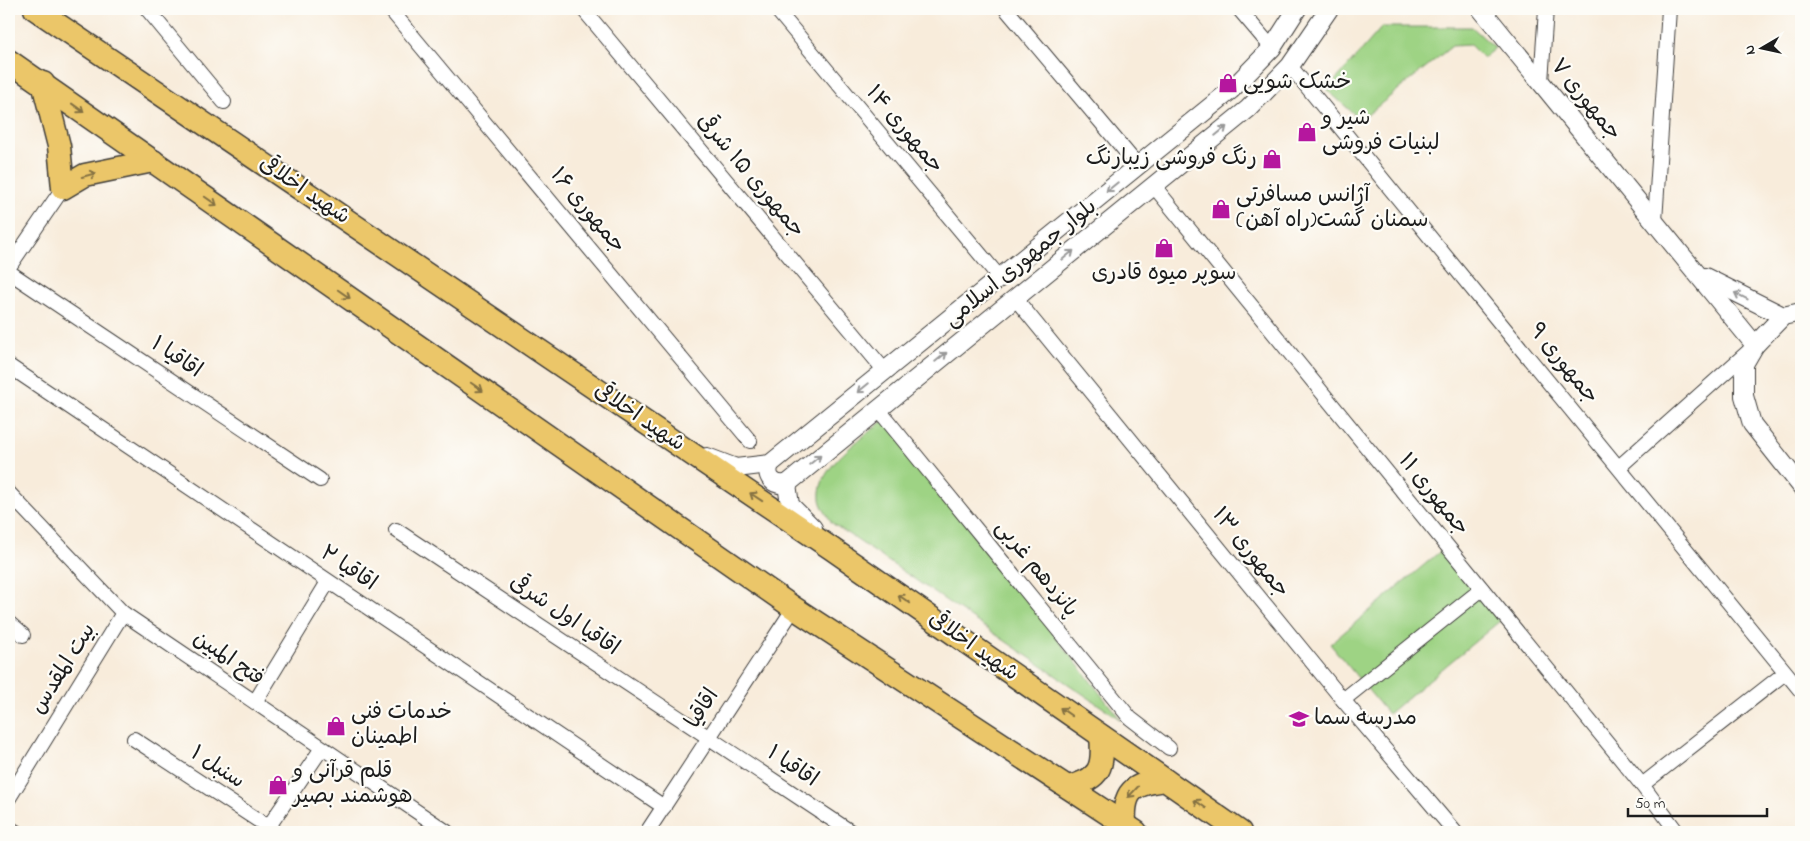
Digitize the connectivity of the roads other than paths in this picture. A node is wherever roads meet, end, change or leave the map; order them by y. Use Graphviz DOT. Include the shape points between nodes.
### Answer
graph roads {
  1 [pos="35,9"];
  2 [pos="147,9"];
  3 [pos="390,9"];
  4 [pos="583,9"];
  5 [pos="776,9"];
  6 [pos="1006,9"];
  7 [pos="1239,9"];
  8 [pos="1297,9"];
  9 [pos="1481,9"];
  10 [pos="1546,9"];
  11 [pos="1669,9"];
  12 [pos="1331,10"];
  13 [pos="1272,48"];
  14 [pos="9,61"];
  15 [pos="1290,66"];
  16 [pos="1541,82"];
  17 [pos="44,83"];
  18 [pos="224,102"];
  19 [pos="153,161"];
  20 [pos="1138,166"];
  21 [pos="1153,185"];
  22 [pos="63,188"];
  23 [pos="1655,221"];
  24 [pos="9,267"];
  25 [pos="9,272"];
  26 [pos="1700,275"];
  27 [pos="1000,278"];
  28 [pos="1015,298"];
  29 [pos="1801,312"];
  30 [pos="1783,316"];
  31 [pos="1755,345"];
  32 [pos="9,366"];
  33 [pos="885,371"];
  34 [pos="878,409"];
  35 [pos="750,441"];
  36 [pos="684,448"];
  37 [pos="770,464"];
  38 [pos="1619,467"];
  39 [pos="320,480"];
  40 [pos="787,484"];
  41 [pos="1801,486"];
  42 [pos="9,493"];
  43 [pos="396,530"];
  44 [pos="832,549"];
  45 [pos="328,582"];
  46 [pos="1482,588"];
  47 [pos="794,608"];
  48 [pos="123,613"];
  49 [pos="9,622"];
  50 [pos="23,636"];
  51 [pos="1785,673"];
  52 [pos="1801,691"];
  53 [pos="1342,700"];
  54 [pos="255,702"];
  55 [pos="1100,736"];
  56 [pos="709,738"];
  57 [pos="134,739"];
  58 [pos="322,748"];
  59 [pos="1169,748"];
  60 [pos="1165,780"];
  61 [pos="1642,785"];
  62 [pos="1068,787"];
  63 [pos="9,798"];
  64 [pos="664,807"];
  65 [pos="9,828"];
  66 [pos="1130,829"];
  67 [pos="270,831"];
  68 [pos="16,832"];
  69 [pos="447,832"];
  70 [pos="647,832"];
  71 [pos="851,832"];
  72 [pos="1240,832"];
  73 [pos="1455,832"];
  74 [pos="1677,832"];
  1 -- 36 [label="main road, شهید اخلاقی"];
  2 -- 18 [label="street"];
  3 -- 35 [label="street, جمهوری ۱۶"];
  4 -- 33 [label="street, جمهوری ۱۵ شرقی"];
  5 -- 27 [label="street, جمهوری ۱۴"];
  6 -- 20 [label="street"];
  7 -- 13 [label="street"];
  8 -- 13 [label="street, بلوار جمهوری اسلامی"];
  9 -- 16 [label="street, جمهوری ۷"];
  10 -- 16 [label="street"];
  11 -- 23 [label="street"];
  12 -- 15 [label="street, بلوار جمهوری اسلامی"];
  13 -- 20 [label="street, بلوار جمهوری اسلامی" via="1231,90"];
  14 -- 17 [label="main road"];
  21 -- 15 [label="street, بلوار جمهوری اسلامی, one-way" via="1248,109"];
  15 -- 38 [label="street, جمهوری ۹"];
  16 -- 23 [label="street, جمهوری ۷"];
  17 -- 19 [label="main road, one-way"];
  17 -- 22 [label="main road" via="59,146"];
  22 -- 19 [label="main road, one-way" via="85,174"];
  19 -- 47 [label="main road, one-way"];
  20 -- 27 [label="street, بلوار جمهوری اسلامی, one-way"];
  28 -- 21 [label="street, بلوار جمهوری اسلامی, one-way"];
  21 -- 46 [label="street, جمهوری ۱۱"];
  22 -- 24 [label="street"];
  23 -- 26 [label="street, جمهوری ۷"];
  25 -- 39 [label="street, اقاقیا ۱"];
  30 -- 26 [label="street, one-way"];
  26 -- 31 [label="street, جمهوری ۷"];
  27 -- 33 [label="street, بلوار جمهوری اسلامی"];
  34 -- 28 [label="street, بلوار جمهوری اسلامی, one-way"];
  28 -- 53 [label="street, جمهوری ۱۳"];
  29 -- 30 [label="street"];
  30 -- 31 [label="street"];
  31 -- 38 [label="street"];
  31 -- 41 [label="street" via="1744,364 1744,396 1752,424"];
  32 -- 45 [label="street, اقاقیا ۲"];
  33 -- 37 [label="street, بلوار جمهوری اسلامی, one-way"];
  40 -- 34 [label="street, بلوار جمهوری اسلامی, one-way"];
  34 -- 59 [label="street, پانزدهم غربی" via="1130,718"];
  36 -- 37 [label="street" via="736,468"];
  44 -- 36 [label="main road, شهید اخلاقی, one-way"];
  37 -- 40 [label="street" via="771,480 776,484"];
  38 -- 51 [label="street, جمهوری ۹"];
  40 -- 44 [label="street" via="790,505"];
  42 -- 48 [label="street, فتح المبین"];
  43 -- 56 [label="street, اقاقیا اول شرقی"];
  55 -- 44 [label="main road, شهید اخلاقی, one-way"];
  45 -- 54 [label="street"];
  45 -- 64 [label="street, اقاقیا ۲"];
  46 -- 53 [label="street"];
  46 -- 61 [label="street, جمهوری ۱۱"];
  47 -- 56 [label="street, اقاقیا"];
  47 -- 62 [label="main road"];
  48 -- 54 [label="street, فتح المبین"];
  48 -- 63 [label="street, بیت المقدس"];
  49 -- 50 [label="street"];
  51 -- 52 [label="street, جمهوری ۹"];
  51 -- 61 [label="street"];
  53 -- 73 [label="street, جمهوری ۱۳"];
  54 -- 58 [label="street, فتح المبین"];
  55 -- 60 [label="main road, شهید اخلاقی"];
  55 -- 62 [label="main road" via="1103,757 1098,774 1084,783"];
  56 -- 64 [label="street, اقاقیا"];
  56 -- 71 [label="street, اقاقیا ۱"];
  57 -- 67 [label="street, سنبل ۱"];
  58 -- 67 [label="street"];
  58 -- 69 [label="street, فتح المبین"];
  60 -- 66 [label="main road, one-way" via="1145,782 1132,790 1124,804"];
  72 -- 60 [label="main road, شهید اخلاقی, one-way"];
  61 -- 74 [label="street, جمهوری ۱۱"];
  62 -- 66 [label="main road"];
  64 -- 70 [label="street, اقاقیا"];
  65 -- 68 [label="street"];
}
